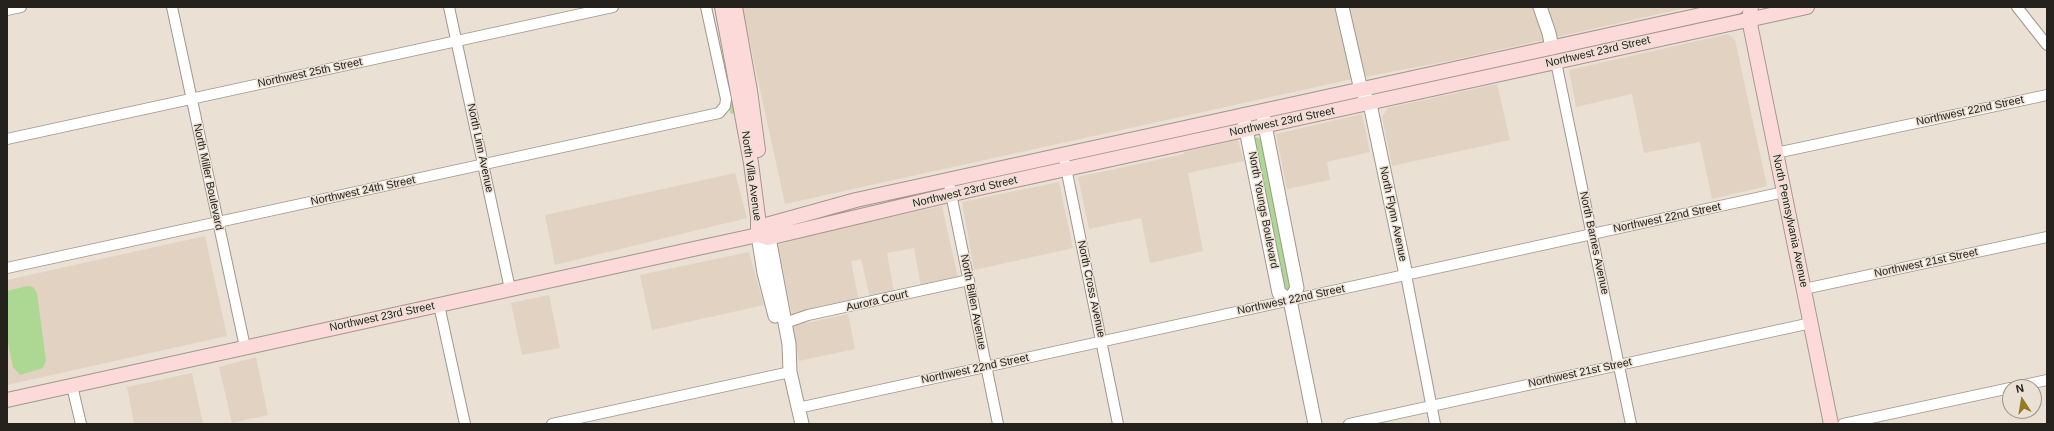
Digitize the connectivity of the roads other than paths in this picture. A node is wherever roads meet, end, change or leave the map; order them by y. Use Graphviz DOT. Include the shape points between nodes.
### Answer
graph roads {
  1 [pos="21,7"];
  2 [pos="172,7"];
  3 [pos="449,7"];
  4 [pos="613,7"];
  5 [pos="706,7"];
  6 [pos="722,7"];
  7 [pos="735,7"];
  8 [pos="1342,7"];
  9 [pos="1540,7"];
  10 [pos="1738,7"];
  11 [pos="1806,7"];
  12 [pos="2017,7"];
  13 [pos="7,10"];
  14 [pos="1750,13"];
  15 [pos="457,41"];
  16 [pos="2047,45"];
  17 [pos="1552,48"];
  18 [pos="1584,56"];
  19 [pos="1556,62"];
  20 [pos="1475,65"];
  21 [pos="1539,66"];
  22 [pos="1428,75"];
  23 [pos="1478,80"];
  24 [pos="1361,90"];
  25 [pos="1431,90"];
  26 [pos="2047,95"];
  27 [pos="192,99"];
  28 [pos="1370,104"];
  29 [pos="1262,111"];
  30 [pos="1243,115"];
  31 [pos="1265,126"];
  32 [pos="1246,130"];
  33 [pos="1167,131"];
  34 [pos="7,139"];
  35 [pos="1170,146"];
  36 [pos="1776,153"];
  37 [pos="1062,154"];
  38 [pos="483,165"];
  39 [pos="1066,169"];
  40 [pos="983,172"];
  41 [pos="948,179"];
  42 [pos="1019,179"];
  43 [pos="900,190"];
  44 [pos="970,190"];
  45 [pos="1784,192"];
  46 [pos="951,195"];
  47 [pos="856,200"];
  48 [pos="904,206"];
  49 [pos="817,211"];
  50 [pos="860,216"];
  51 [pos="217,222"];
  52 [pos="821,226"];
  53 [pos="764,233"];
  54 [pos="1592,234"];
  55 [pos="2047,237"];
  56 [pos="7,268"];
  57 [pos="1406,275"];
  58 [pos="969,280"];
  59 [pos="510,289"];
  60 [pos="1804,289"];
  61 [pos="1290,300"];
  62 [pos="439,305"];
  63 [pos="785,323"];
  64 [pos="1811,323"];
  65 [pos="1102,342"];
  66 [pos="245,348"];
  67 [pos="1619,365"];
  68 [pos="986,366"];
  69 [pos="790,370"];
  70 [pos="72,386"];
  71 [pos="2002,390"];
  72 [pos="7,400"];
  73 [pos="1432,406"];
  74 [pos="798,408"];
  75 [pos="81,424"];
  76 [pos="464,424"];
  77 [pos="552,424"];
  78 [pos="802,424"];
  79 [pos="998,424"];
  80 [pos="1118,424"];
  81 [pos="1315,424"];
  82 [pos="1349,424"];
  83 [pos="1435,424"];
  84 [pos="1631,424"];
  85 [pos="1831,424"];
  86 [pos="1843,424"];
  1 -- 13 [label="street"];
  2 -- 27 [label="street, North Miller Boulevard"];
  3 -- 15 [label="street, North Linn Avenue"];
  4 -- 15 [label="street, Northwest 25th Street"];
  5 -- 38 [label="street, Northwest 24th Street" via="726,99 725,106 719,113"];
  6 -- 53 [label="main road, North Villa Avenue" via="751,163 758,217"];
  7 -- 53 [label="main road, North Villa Avenue" via="750,91"];
  8 -- 24 [label="street, North Flynn Avenue"];
  9 -- 17 [label="street"];
  10 -- 14 [label="main road"];
  10 -- 17 [label="main road, Northwest 23rd Street"];
  11 -- 14 [label="main road, Northwest 23rd Street"];
  12 -- 16 [label="street"];
  14 -- 18 [label="main road, Northwest 23rd Street"];
  14 -- 36 [label="main road, North Pennsylvania Avenue"];
  15 -- 27 [label="street, Northwest 25th Street"];
  15 -- 38 [label="street, North Linn Avenue"];
  17 -- 18 [label="street"];
  17 -- 20 [label="main road, Northwest 23rd Street"];
  17 -- 21 [label="street"];
  18 -- 19 [label="main road, Northwest 23rd Street"];
  19 -- 21 [label="main road, Northwest 23rd Street"];
  19 -- 54 [label="street, North Barnes Avenue"];
  20 -- 22 [label="main road, Northwest 23rd Street"];
  20 -- 23 [label="main road"];
  21 -- 23 [label="main road, Northwest 23rd Street"];
  22 -- 24 [label="main road, Northwest 23rd Street"];
  22 -- 25 [label="main road"];
  23 -- 25 [label="main road, Northwest 23rd Street"];
  24 -- 28 [label="street, North Flynn Avenue"];
  24 -- 29 [label="main road, Northwest 23rd Street"];
  25 -- 28 [label="main road, Northwest 23rd Street"];
  26 -- 36 [label="street, Northwest 22nd Street"];
  27 -- 34 [label="street, Northwest 25th Street"];
  27 -- 51 [label="street, North Miller Boulevard"];
  28 -- 31 [label="main road, Northwest 23rd Street"];
  28 -- 57 [label="street, North Flynn Avenue"];
  29 -- 30 [label="main road, Northwest 23rd Street"];
  29 -- 31 [label="street, North Youngs Boulevard"];
  30 -- 32 [label="street, North Youngs Boulevard"];
  30 -- 33 [label="main road, Northwest 23rd Street"];
  31 -- 32 [label="main road, Northwest 23rd Street"];
  31 -- 61 [label="street, North Youngs Boulevard" via="1297,288"];
  32 -- 35 [label="main road, Northwest 23rd Street"];
  32 -- 61 [label="street, North Youngs Boulevard" via="1279,292"];
  33 -- 35 [label="main road"];
  33 -- 37 [label="main road, Northwest 23rd Street"];
  35 -- 39 [label="main road, Northwest 23rd Street"];
  36 -- 45 [label="main road, North Pennsylvania Avenue"];
  37 -- 39 [label="street, North Cross Avenue"];
  37 -- 40 [label="main road, Northwest 23rd Street"];
  38 -- 51 [label="street, Northwest 24th Street"];
  38 -- 59 [label="street, North Linn Avenue"];
  39 -- 42 [label="main road, Northwest 23rd Street"];
  39 -- 65 [label="street, North Cross Avenue"];
  40 -- 41 [label="main road, Northwest 23rd Street"];
  40 -- 42 [label="main road"];
  40 -- 44 [label="main road"];
  41 -- 43 [label="main road, Northwest 23rd Street"];
  41 -- 46 [label="street, North Billen Avenue"];
  42 -- 44 [label="main road, Northwest 23rd Street"];
  43 -- 47 [label="main road, Northwest 23rd Street"];
  43 -- 48 [label="main road"];
  44 -- 46 [label="main road, Northwest 23rd Street"];
  45 -- 54 [label="street, Northwest 22nd Street"];
  45 -- 60 [label="main road, North Pennsylvania Avenue"];
  46 -- 48 [label="main road, Northwest 23rd Street"];
  46 -- 58 [label="street, North Billen Avenue"];
  47 -- 49 [label="main road, Northwest 23rd Street"];
  47 -- 50 [label="main road"];
  48 -- 50 [label="main road, Northwest 23rd Street"];
  49 -- 52 [label="main road"];
  49 -- 53 [label="main road, Northwest 23rd Street"];
  50 -- 52 [label="main road, Northwest 23rd Street"];
  51 -- 56 [label="street, Northwest 24th Street"];
  51 -- 66 [label="street, North Miller Boulevard"];
  52 -- 53 [label="main road, Northwest 23rd Street"];
  53 -- 59 [label="main road, Northwest 23rd Street"];
  53 -- 63 [label="street, North Villa Avenue"];
  53 -- 69 [label="street, North Villa Avenue" via="764,273"];
  54 -- 57 [label="street, Northwest 22nd Street"];
  54 -- 67 [label="street, North Barnes Avenue"];
  55 -- 60 [label="street, Northwest 21st Street"];
  57 -- 61 [label="street, Northwest 22nd Street"];
  57 -- 73 [label="street, North Flynn Avenue"];
  58 -- 63 [label="street, Aurora Court" via="808,315"];
  58 -- 68 [label="street, North Billen Avenue"];
  59 -- 62 [label="main road, Northwest 23rd Street"];
  60 -- 64 [label="main road, North Pennsylvania Avenue"];
  61 -- 65 [label="street, Northwest 22nd Street"];
  61 -- 81 [label="street, North Youngs Boulevard"];
  62 -- 66 [label="main road, Northwest 23rd Street"];
  62 -- 76 [label="street"];
  63 -- 69 [label="street, North Villa Avenue"];
  64 -- 67 [label="street, Northwest 21st Street"];
  64 -- 85 [label="main road, North Pennsylvania Avenue"];
  65 -- 68 [label="street, Northwest 22nd Street"];
  65 -- 80 [label="street, North Cross Avenue"];
  66 -- 70 [label="main road, Northwest 23rd Street"];
  67 -- 73 [label="street, Northwest 21st Street"];
  67 -- 84 [label="street, North Barnes Avenue"];
  68 -- 74 [label="street, Northwest 22nd Street"];
  68 -- 79 [label="street, North Billen Avenue"];
  69 -- 74 [label="street, North Villa Avenue"];
  69 -- 77 [label="street"];
  70 -- 72 [label="main road, Northwest 23rd Street"];
  70 -- 75 [label="street"];
  71 -- 86 [label="street"];
  73 -- 82 [label="street, Northwest 21st Street"];
  73 -- 83 [label="street, North Flynn Avenue"];
  74 -- 78 [label="street, North Villa Avenue"];
}
